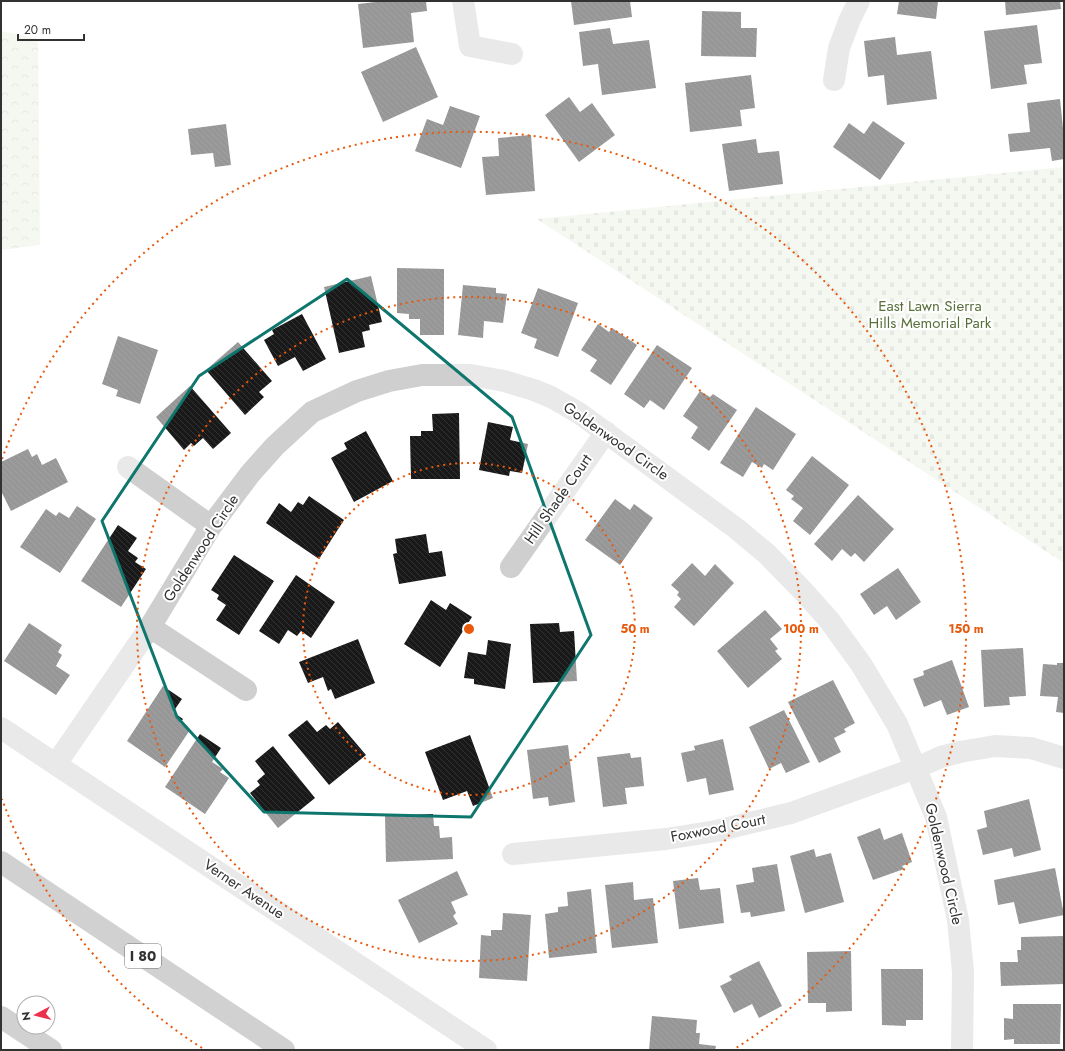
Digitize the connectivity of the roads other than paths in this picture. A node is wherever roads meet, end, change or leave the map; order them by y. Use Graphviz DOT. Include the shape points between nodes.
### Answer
graph roads {
  1 [pos="463,1"];
  2 [pos="859,1"];
  3 [pos="512,54"];
  4 [pos="834,80"];
  5 [pos="606,432"];
  6 [pos="128,467"];
  7 [pos="211,526"];
  8 [pos="511,567"];
  9 [pos="150,627"];
  10 [pos="246,690"];
  11 [pos="1,728"];
  12 [pos="1064,758"];
  13 [pos="56,764"];
  14 [pos="916,768"];
  15 [pos="513,854"];
  16 [pos="1,862"];
  17 [pos="1,1017"];
  18 [pos="50,1050"];
  19 [pos="284,1050"];
  20 [pos="486,1050"];
  21 [pos="962,1050"];
  1 -- 3 [label="street" via="470,46"];
  2 -- 4 [label="street" via="839,48"];
  5 -- 7 [label="street, Goldenwood Circle" via="551,397 504,381 471,375 422,375 389,381 357,391 312,412 270,451"];
  5 -- 8 [label="street, Hill Shade Court"];
  5 -- 14 [label="street, Goldenwood Circle" via="737,529 767,554 804,592 829,620 861,664 897,724"];
  6 -- 7 [label="street"];
  7 -- 9 [label="street, Goldenwood Circle"];
  9 -- 10 [label="street"];
  9 -- 13 [label="street, Goldenwood Circle"];
  11 -- 13 [label="street, Verner Avenue"];
  12 -- 14 [label="street, Foxwood Court" via="1031,748 995,746 941,757"];
  13 -- 20 [label="street, Verner Avenue"];
  14 -- 15 [label="street, Foxwood Court" via="791,813 716,831 666,839"];
  14 -- 21 [label="street, Goldenwood Circle" via="936,817 958,920 963,972"];
  16 -- 19 [label="highway, I 80"];
  17 -- 18 [label="highway"];
}
